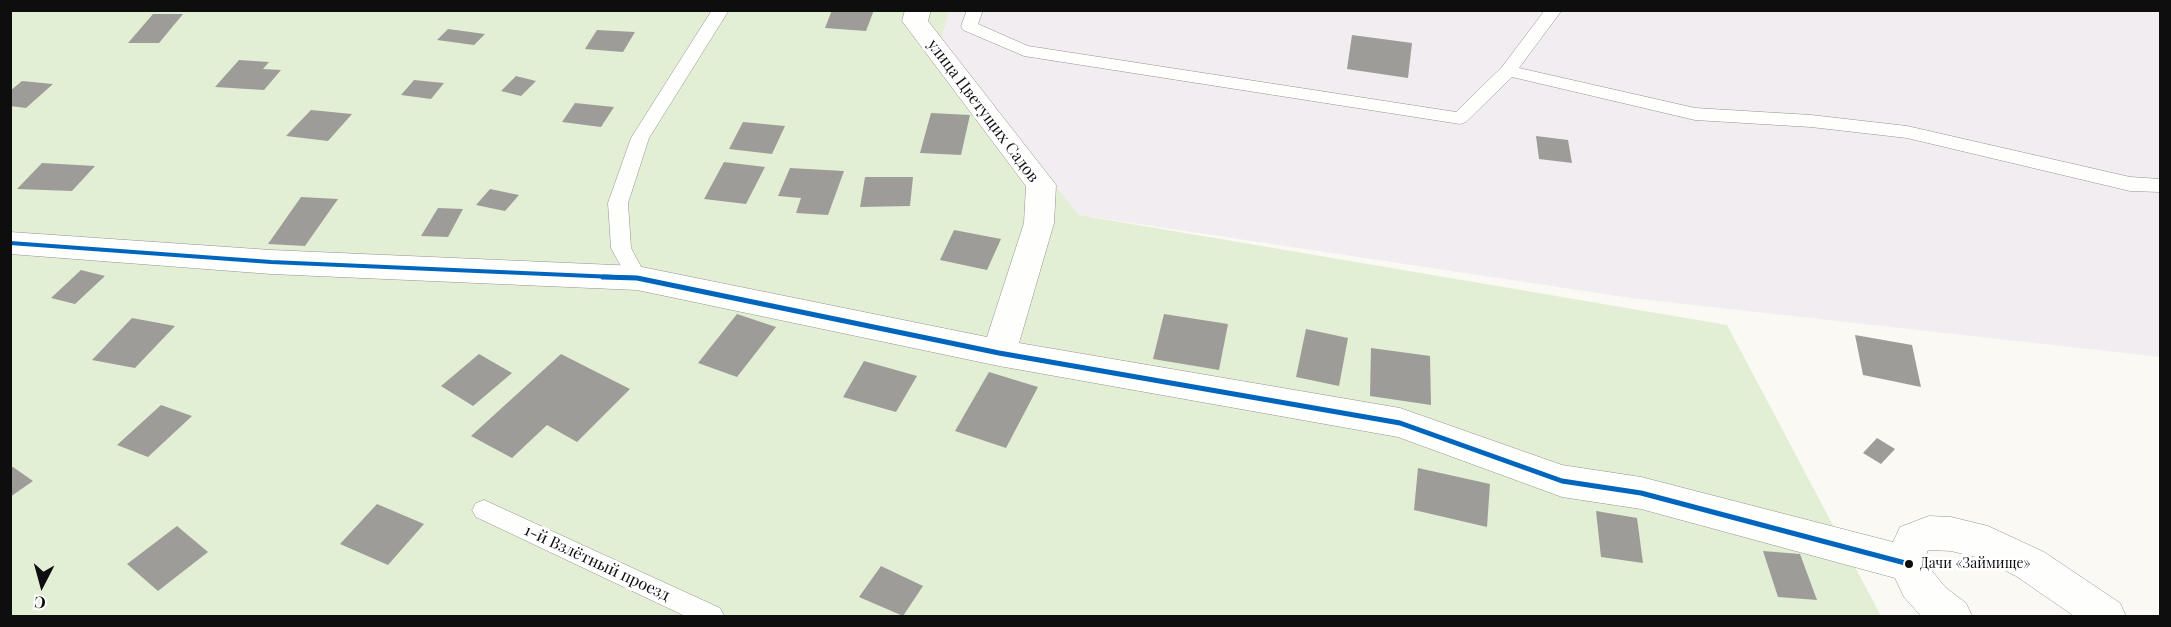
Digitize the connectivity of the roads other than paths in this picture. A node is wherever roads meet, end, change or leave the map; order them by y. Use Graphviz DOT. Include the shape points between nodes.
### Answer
graph roads {
  1 [pos="721,10"];
  2 [pos="918,10"];
  3 [pos="975,10"];
  4 [pos="1554,10"];
  5 [pos="1508,71"];
  6 [pos="2160,186"];
  7 [pos="10,243"];
  8 [pos="637,278"];
  9 [pos="999,353"];
  10 [pos="484,510"];
  11 [pos="1909,564"];
  12 [pos="711,616"];
  13 [pos="1952,616"];
  14 [pos="2106,616"];
  1 -- 8 [label="lane" via="640,138 618,203 621,248"];
  2 -- 9 [label="street, улица Цветущих Садов" via="915,21 1041,185 1039,224"];
  3 -- 5 [label="lane" via="969,26 1024,51 1460,118"];
  4 -- 5 [label="lane"];
  5 -- 6 [label="lane" via="1695,114 1906,132 2130,184"];
  7 -- 8 [label="street" via="271,262"];
  8 -- 9 [label="street"];
  9 -- 11 [label="street" via="1400,423 1562,481 1641,493"];
  10 -- 12 [label="lane, 1-й Взлётный проезд"];
  11 -- 13 [label="street" via="1932,601"];
  11 -- 14 [label="street" via="1908,551 1914,540 1929,533 1988,543 2030,564"];
}
